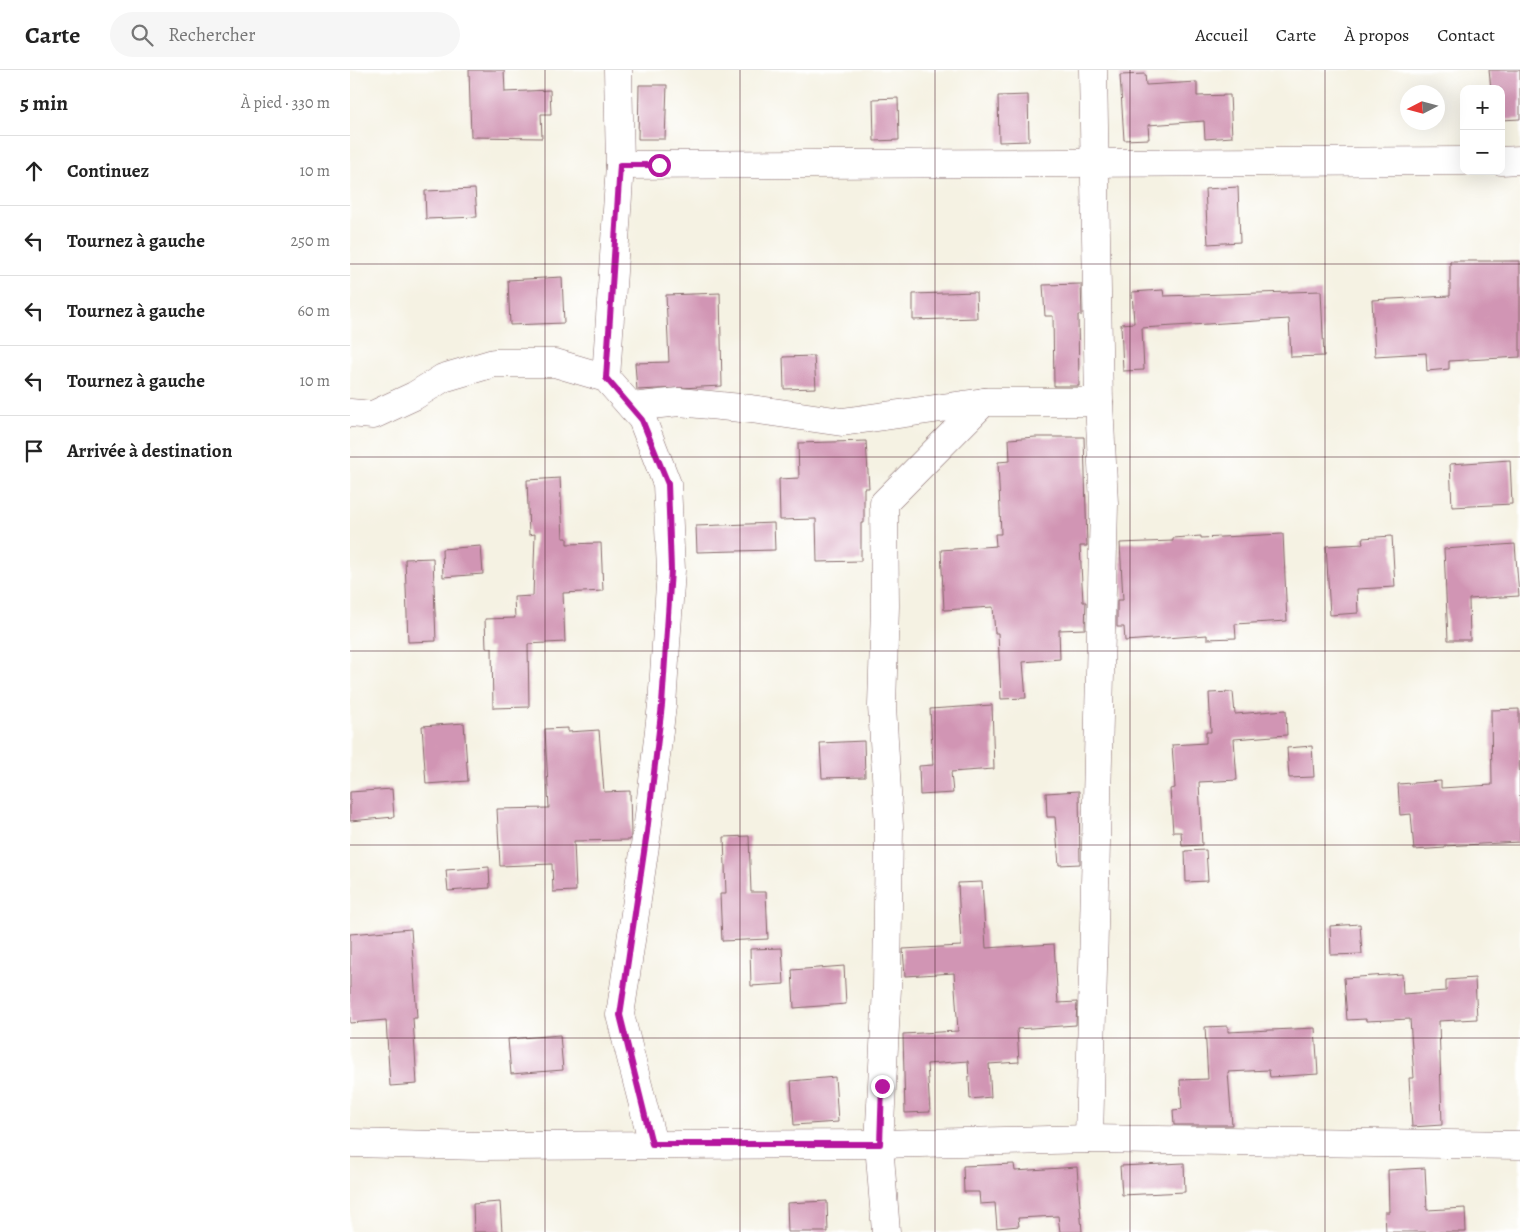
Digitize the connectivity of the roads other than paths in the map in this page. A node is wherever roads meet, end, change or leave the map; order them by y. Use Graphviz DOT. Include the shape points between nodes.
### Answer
graph roads {
  1 [pos="618,70"];
  2 [pos="1093,70"];
  3 [pos="1520,160"];
  4 [pos="1460,161"];
  5 [pos="1505,161"];
  6 [pos="1096,164"];
  7 [pos="620,165"];
  8 [pos="606,378"];
  9 [pos="984,402"];
  10 [pos="1099,402"];
  11 [pos="632,407"];
  12 [pos="350,413"];
  13 [pos="1089,1139"];
  14 [pos="350,1143"];
  15 [pos="652,1144"];
  16 [pos="880,1144"];
  17 [pos="1520,1145"];
  18 [pos="886,1232"];
  1 -- 7 [label="street"];
  2 -- 6 [label="street"];
  3 -- 5 [label="street"];
  4 -- 6 [label="street"];
  6 -- 7 [label="street"];
  6 -- 10 [label="street"];
  7 -- 8 [label="street"];
  8 -- 11 [label="street"];
  8 -- 12 [label="street" via="555,363 494,363 443,378 373,415"];
  9 -- 10 [label="street"];
  9 -- 11 [label="street" via="842,422 679,402"];
  9 -- 16 [label="street" via="884,503 882,706 890,826"];
  10 -- 13 [label="street" via="1104,504"];
  11 -- 15 [label="street" via="642,420 668,484 671,570 662,705 620,1015"];
  13 -- 16 [label="street"];
  13 -- 17 [label="street"];
  14 -- 15 [label="street" via="481,1146"];
  15 -- 16 [label="street"];
  16 -- 18 [label="street"];
}
